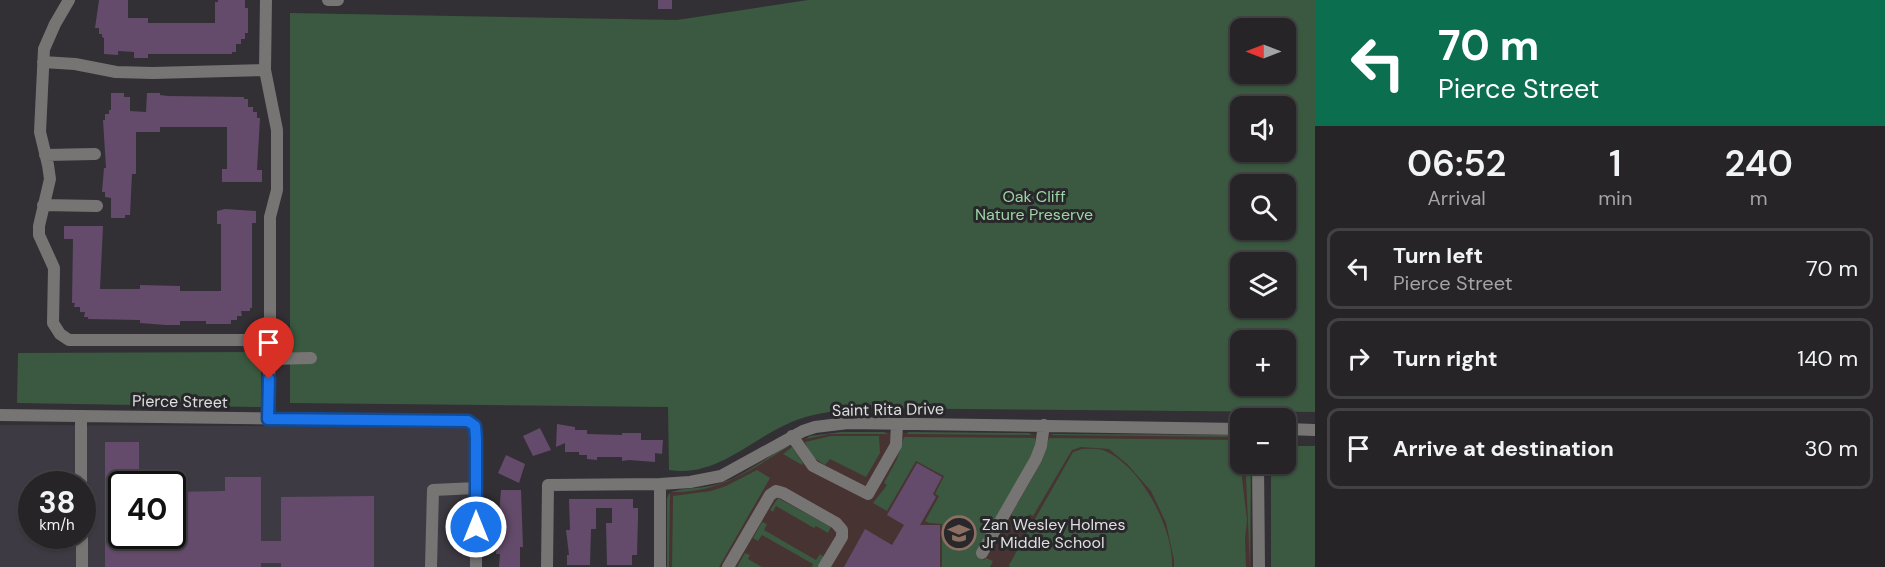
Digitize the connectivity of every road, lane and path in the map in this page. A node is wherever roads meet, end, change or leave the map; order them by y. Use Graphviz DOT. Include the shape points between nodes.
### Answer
graph roads {
  1 [pos="69,0"];
  2 [pos="266,0"];
  3 [pos="328,0"];
  4 [pos="338,0"];
  5 [pos="43,62"];
  6 [pos="265,70"];
  7 [pos="45,154"];
  8 [pos="95,154"];
  9 [pos="43,205"];
  10 [pos="97,206"];
  11 [pos="270,340"];
  12 [pos="311,358"];
  13 [pos="269,359"];
  14 [pos="0,415"];
  15 [pos="81,416"];
  16 [pos="268,419"];
  17 [pos="897,423"];
  18 [pos="1044,425"];
  19 [pos="1230,429"];
  20 [pos="1296,429"];
  21 [pos="1315,430"];
  22 [pos="792,436"];
  23 [pos="81,471"];
  24 [pos="1258,474"];
  25 [pos="660,484"];
  26 [pos="476,488"];
  27 [pos="81,549"];
  28 [pos="982,553"];
  29 [pos="82,567"];
  30 [pos="431,567"];
  31 [pos="476,567"];
  32 [pos="547,567"];
  33 [pos="660,567"];
  34 [pos="728,567"];
  35 [pos="824,567"];
  36 [pos="1259,567"];
  1 -- 5 [label="street" via="44,49"];
  2 -- 6 [label="street"];
  3 -- 4 [label="street"];
  5 -- 6 [label="street" via="116,72"];
  5 -- 7 [label="street" via="40,132"];
  6 -- 11 [label="street" via="277,130 277,190 270,217"];
  7 -- 8 [label="street"];
  7 -- 9 [label="street" via="50,179"];
  9 -- 10 [label="street"];
  9 -- 11 [label="street" via="39,235 54,268 53,323 69,340"];
  11 -- 13 [label="street"];
  12 -- 13 [label="street"];
  13 -- 16 [label="street"];
  14 -- 15 [label="street, Pierce Street"];
  15 -- 16 [label="street, Pierce Street"];
  15 -- 23 [label="street"];
  16 -- 26 [label="street, Pierce Street" via="468,421 475,426"];
  17 -- 18 [label="street, Saint Rita Drive"];
  17 -- 22 [label="street, Saint Rita Drive" via="814,427"];
  17 -- 22 [label="street" via="896,445 868,494 813,466"];
  18 -- 19 [label="street, Saint Rita Drive"];
  18 -- 28 [label="street" via="1036,459"];
  20 -- 21 [label="street"];
  22 -- 25 [label="street, Saint Rita Drive" via="721,476"];
  24 -- 36 [label="street"];
  25 -- 32 [label="street, Saint Rita Drive" via="548,484"];
  25 -- 33 [label="street"];
  26 -- 30 [label="street" via="433,490"];
  26 -- 31 [label="street"];
  27 -- 29 [label="street"];
  34 -- 35 [label="street" via="770,495 779,491 842,530 842,537"];
}
